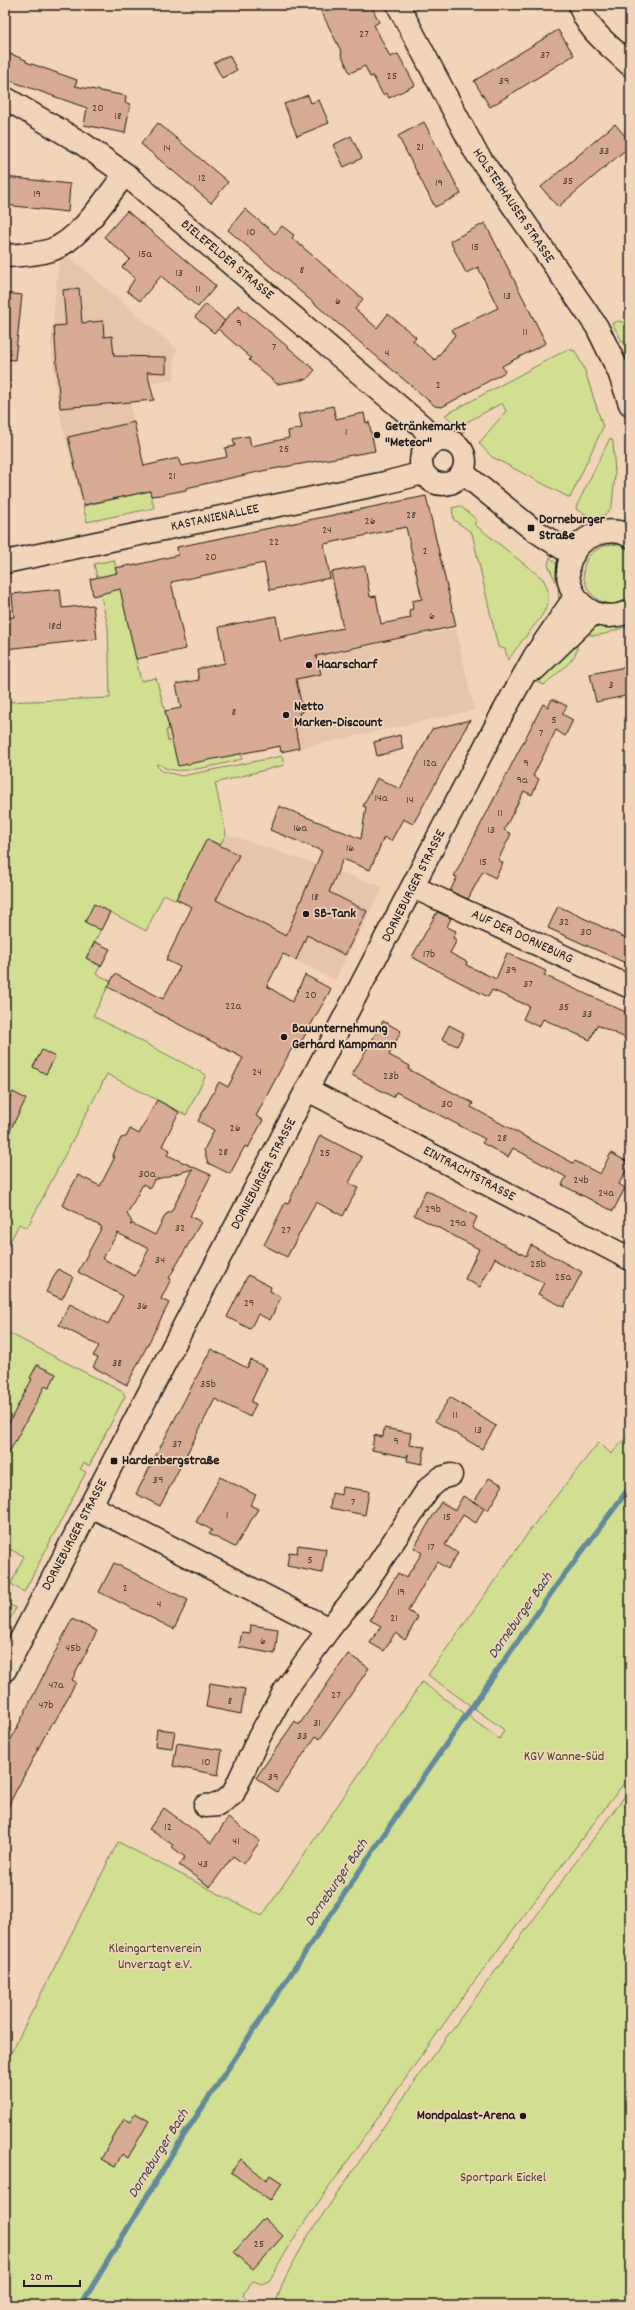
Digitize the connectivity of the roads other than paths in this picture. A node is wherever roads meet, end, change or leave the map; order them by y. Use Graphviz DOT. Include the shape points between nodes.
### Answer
graph roads {
  1 [pos="398,5"];
  2 [pos="580,5"];
  3 [pos="630,65"];
  4 [pos="5,98"];
  5 [pos="126,174"];
  6 [pos="5,256"];
  7 [pos="625,370"];
  8 [pos="630,404"];
  9 [pos="432,443"];
  10 [pos="424,473"];
  11 [pos="463,473"];
  12 [pos="629,533"];
  13 [pos="573,555"];
  14 [pos="5,562"];
  15 [pos="575,597"];
  16 [pos="630,611"];
  17 [pos="593,613"];
  18 [pos="524,678"];
  19 [pos="413,887"];
  20 [pos="630,987"];
  21 [pos="308,1090"];
  22 [pos="630,1259"];
  23 [pos="451,1475"];
  24 [pos="91,1506"];
  25 [pos="329,1629"];
  26 [pos="5,1670"];
  27 [pos="205,1806"];
  1 -- 7 [label="street, HOLSTERHAUSER STRASSE" via="475,151"];
  2 -- 3 [label="street" via="590,25"];
  4 -- 5 [label="street, BIELEFELDER STRASSE" via="83,144"];
  5 -- 6 [label="street" via="76,234 64,244 38,253"];
  5 -- 9 [label="street, BIELEFELDER STRASSE" via="422,426"];
  7 -- 8 [label="street, HOLSTERHAUSER STRASSE"];
  9 -- 10 [label="street" via="422,458"];
  9 -- 11 [label="street" via="439,440 451,441 461,449 466,461"];
  10 -- 11 [label="street" via="430,480 442,485 454,482"];
  10 -- 14 [label="street, KASTANIENALLEE"];
  11 -- 13 [label="street" via="531,528"];
  12 -- 13 [label="street" via="598,533 582,542"];
  13 -- 15 [label="street" via="568,576"];
  15 -- 17 [label="street"];
  15 -- 18 [label="street, DORNEBURGER STRASSE" via="546,637"];
  16 -- 17 [label="street" via="614,616"];
  17 -- 18 [label="street, DORNEBURGER STRASSE" via="542,664"];
  18 -- 19 [label="street, DORNEBURGER STRASSE" via="500,718"];
  19 -- 20 [label="street, AUF DER DORNEBURG"];
  19 -- 21 [label="street, DORNEBURGER STRASSE"];
  21 -- 22 [label="street, EINTRACHTSTRASSE"];
  21 -- 24 [label="street, DORNEBURGER STRASSE"];
  23 -- 25 [label="street" via="441,1478 428,1489 364,1586"];
  24 -- 25 [label="street"];
  24 -- 26 [label="street, DORNEBURGER STRASSE"];
  25 -- 27 [label="street" via="284,1692 232,1794 218,1805"];
}
